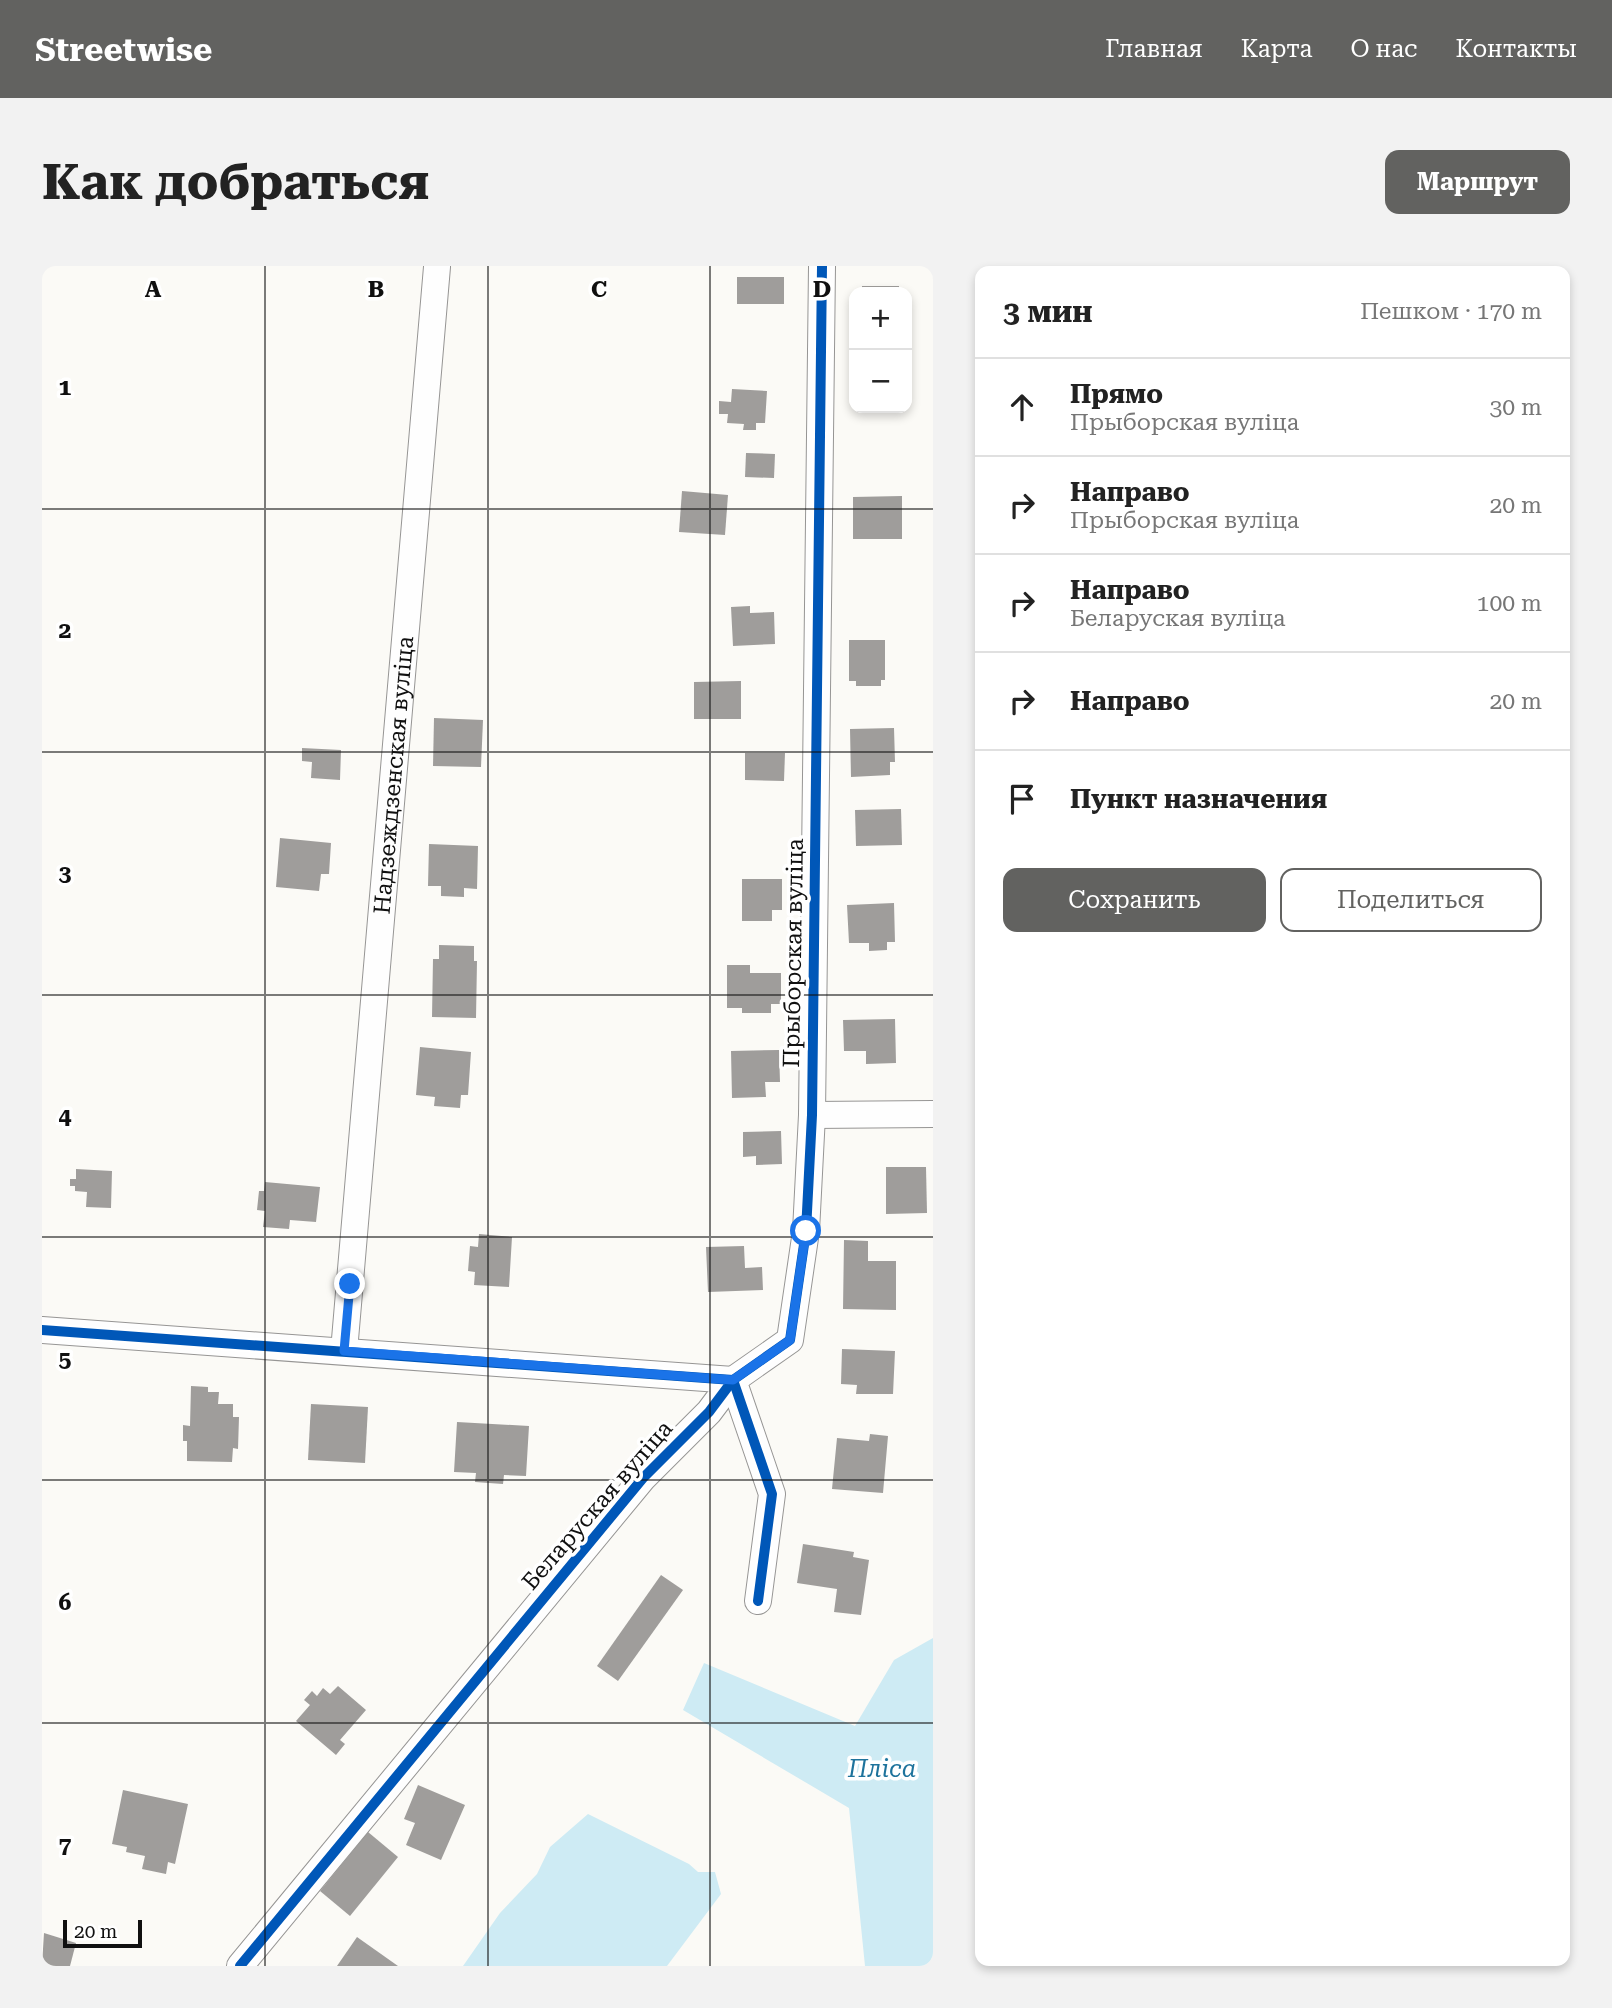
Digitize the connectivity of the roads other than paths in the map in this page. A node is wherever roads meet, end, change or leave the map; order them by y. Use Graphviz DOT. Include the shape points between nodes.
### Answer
graph roads {
  1 [pos="822,266"];
  2 [pos="437,267"];
  3 [pos="933,1114"];
  4 [pos="812,1115"];
  5 [pos="42,1330"];
  6 [pos="344,1351"];
  7 [pos="733,1380"];
  8 [pos="758,1601"];
  9 [pos="240,1966"];
  1 -- 4 [label="street, Прыборская вуліца"];
  2 -- 6 [label="street, Надзеждзенская вуліца"];
  3 -- 4 [label="street"];
  4 -- 7 [label="street, Прыборская вуліца" via="806,1231 790,1340"];
  5 -- 6 [label="street"];
  6 -- 7 [label="street"];
  7 -- 8 [label="street" via="772,1494"];
  7 -- 9 [label="street, Беларуская вуліца" via="709,1412 643,1478"];
}
